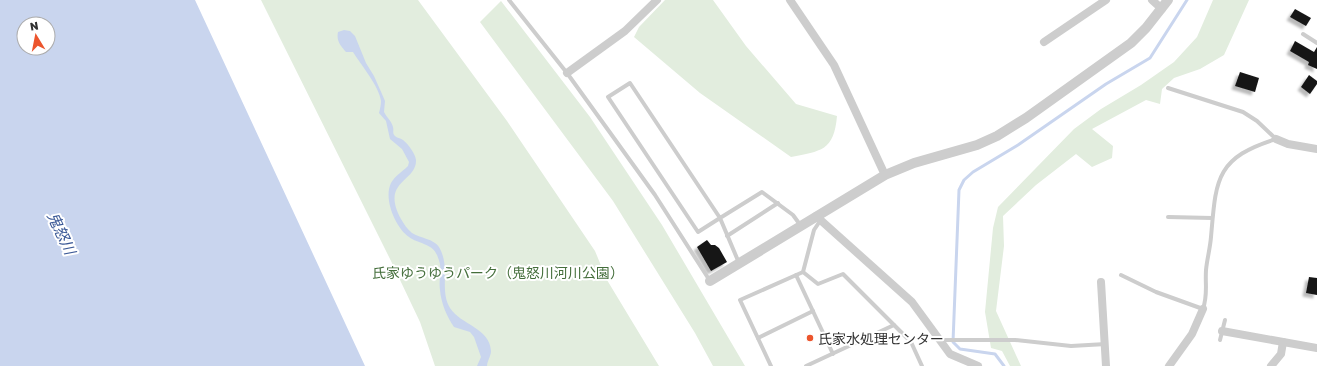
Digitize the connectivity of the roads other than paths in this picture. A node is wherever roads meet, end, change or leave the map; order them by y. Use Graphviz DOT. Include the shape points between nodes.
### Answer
graph roads {
  1 [pos="509,0"];
  2 [pos="657,0"];
  3 [pos="790,0"];
  4 [pos="1106,0"];
  5 [pos="1152,0"];
  6 [pos="1168,0"];
  7 [pos="1162,9"];
  8 [pos="1303,34"];
  9 [pos="1044,42"];
  10 [pos="1317,43"];
  11 [pos="568,73"];
  12 [pos="1168,88"];
  13 [pos="1276,139"];
  14 [pos="1317,148"];
  15 [pos="885,175"];
  16 [pos="778,203"];
  17 [pos="1168,216"];
  18 [pos="720,218"];
  19 [pos="1212,218"];
  20 [pos="818,219"];
  21 [pos="802,226"];
  22 [pos="727,236"];
  23 [pos="739,263"];
  24 [pos="803,272"];
  25 [pos="796,275"];
  26 [pos="1121,275"];
  27 [pos="710,281"];
  28 [pos="1101,282"];
  29 [pos="1203,309"];
  30 [pos="813,311"];
  31 [pos="1224,320"];
  32 [pos="894,325"];
  33 [pos="1222,331"];
  34 [pos="758,338"];
  35 [pos="944,340"];
  36 [pos="1220,340"];
  37 [pos="1283,342"];
  38 [pos="1106,344"];
  39 [pos="1317,348"];
  40 [pos="832,354"];
  41 [pos="771,366"];
  42 [pos="806,366"];
  43 [pos="922,366"];
  44 [pos="978,366"];
  45 [pos="1106,366"];
  46 [pos="1169,366"];
  47 [pos="1271,366"];
  1 -- 11 [label="lane"];
  2 -- 11 [label="street" via="625,31"];
  3 -- 15 [label="street" via="834,65"];
  4 -- 9 [label="street"];
  5 -- 7 [label="street"];
  6 -- 7 [label="street"];
  7 -- 15 [label="street" via="1131,43 997,136"];
  8 -- 10 [label="lane"];
  11 -- 27 [label="lane" via="655,195"];
  12 -- 13 [label="lane" via="1243,112 1258,121"];
  13 -- 14 [label="street" via="1288,144"];
  13 -- 19 [label="lane" via="1244,153 1224,169 1216,191"];
  15 -- 20 [label="street"];
  16 -- 18 [label="lane" via="762,192"];
  16 -- 21 [label="lane"];
  16 -- 22 [label="lane"];
  17 -- 19 [label="lane"];
  18 -- 18 [label="lane" via="698,232 608,97 630,83"];
  18 -- 22 [label="lane"];
  19 -- 29 [label="lane" via="1206,269 1207,297"];
  20 -- 21 [label="street"];
  20 -- 24 [label="lane"];
  20 -- 35 [label="street" via="912,302"];
  21 -- 23 [label="street"];
  22 -- 23 [label="lane"];
  23 -- 27 [label="street"];
  24 -- 25 [label="lane"];
  24 -- 32 [label="lane" via="818,284 843,274"];
  25 -- 30 [label="lane"];
  25 -- 34 [label="lane" via="740,300"];
  26 -- 29 [label="lane" via="1156,292"];
  28 -- 38 [label="street"];
  29 -- 46 [label="street" via="1192,334"];
  30 -- 34 [label="lane"];
  30 -- 40 [label="lane"];
  31 -- 33 [label="lane"];
  32 -- 40 [label="lane"];
  32 -- 43 [label="lane" via="911,342"];
  33 -- 36 [label="lane"];
  33 -- 37 [label="street"];
  34 -- 41 [label="lane"];
  35 -- 38 [label="lane" via="1014,340 1071,346"];
  35 -- 44 [label="street" via="950,354"];
  37 -- 39 [label="street"];
  37 -- 47 [label="street" via="1281,354"];
  38 -- 45 [label="street"];
  40 -- 42 [label="lane"];
}
